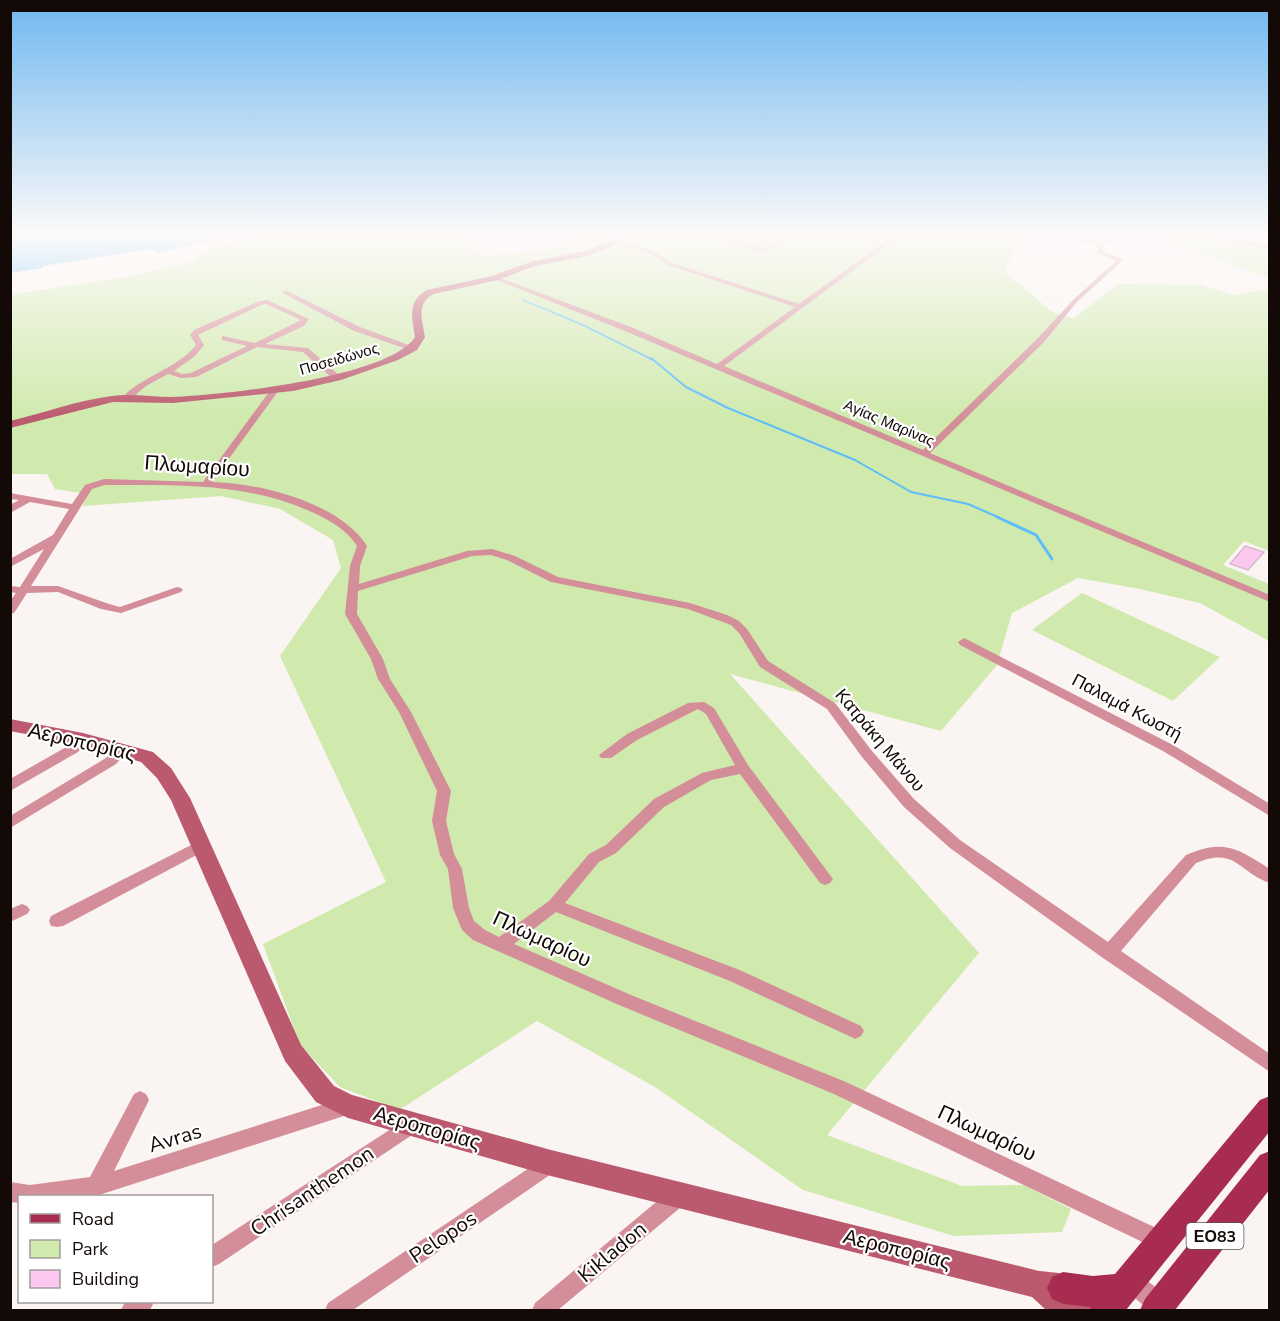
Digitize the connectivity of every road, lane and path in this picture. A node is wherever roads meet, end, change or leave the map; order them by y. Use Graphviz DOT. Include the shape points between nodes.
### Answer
graph roads {
  1 [pos="294,297"];
  2 [pos="422,297"];
  3 [pos="542,297"];
  4 [pos="768,297"];
  5 [pos="815,297"];
  6 [pos="1080,297"];
  7 [pos="801,307"];
  8 [pos="225,338"];
  9 [pos="255,345"];
  10 [pos="413,348"];
  11 [pos="718,367"];
  12 [pos="169,372"];
  13 [pos="337,378"];
  14 [pos="275,390"];
  15 [pos="124,399"];
  16 [pos="10,425"];
  17 [pos="925,453"];
  18 [pos="205,485"];
  19 [pos="10,496"];
  20 [pos="28,499"];
  21 [pos="75,507"];
  22 [pos="10,510"];
  23 [pos="57,537"];
  24 [pos="10,564"];
  25 [pos="354,589"];
  26 [pos="16,590"];
  27 [pos="177,590"];
  28 [pos="1269,599"];
  29 [pos="10,611"];
  30 [pos="964,642"];
  31 [pos="10,725"];
  32 [pos="83,740"];
  33 [pos="122,749"];
  34 [pos="606,755"];
  35 [pos="743,768"];
  36 [pos="10,786"];
  37 [pos="1269,811"];
  38 [pos="10,824"];
  39 [pos="201,846"];
  40 [pos="1269,877"];
  41 [pos="825,879"];
  42 [pos="554,905"];
  43 [pos="57,921"];
  44 [pos="500,945"];
  45 [pos="1109,953"];
  46 [pos="855,1031"];
  47 [pos="1269,1064"];
  48 [pos="140,1100"];
  49 [pos="348,1106"];
  50 [pos="1269,1109"];
  51 [pos="411,1124"];
  52 [pos="551,1163"];
  53 [pos="1269,1165"];
  54 [pos="96,1186"];
  55 [pos="10,1192"];
  56 [pos="681,1194"];
  57 [pos="1162,1241"];
  58 [pos="213,1256"];
  59 [pos="1120,1294"];
  60 [pos="1056,1295"];
  61 [pos="1160,1309"];
  62 [pos="335,1311"];
  63 [pos="542,1311"];
  64 [pos="1091,1311"];
  1 -- 10 [label="street" via="357,329"];
  2 -- 10 [label="street" via="416,314 420,337"];
  3 -- 11 [label="street, Αγίας Μαρίνας"];
  4 -- 7 [label="street"];
  5 -- 7 [label="street"];
  6 -- 17 [label="street"];
  7 -- 11 [label="street"];
  8 -- 9 [label="street"];
  9 -- 12 [label="street" via="193,375"];
  9 -- 12 [label="street" via="305,319 267,302 260,303 197,332 194,335 198,348"];
  9 -- 13 [label="street" via="305,350"];
  10 -- 13 [label="street, Ποσειδώνος"];
  11 -- 17 [label="street, Αγίας Μαρίνας"];
  12 -- 15 [label="street"];
  13 -- 14 [label="street, Ποσειδώνος"];
  14 -- 15 [label="street, Ποσειδώνος" via="172,400"];
  14 -- 18 [label="street"];
  15 -- 16 [label="street, Ποσειδώνος" via="99,401"];
  17 -- 28 [label="street, Αγίας Μαρίνας"];
  18 -- 21 [label="street, Πλωμαρίου" via="104,482 88,487"];
  18 -- 25 [label="street, Πλωμαρίου" via="240,487 299,504 354,533 362,546 355,566"];
  19 -- 20 [label="street"];
  20 -- 21 [label="street"];
  20 -- 22 [label="street"];
  21 -- 23 [label="street, Πλωμαρίου"];
  23 -- 24 [label="street"];
  23 -- 26 [label="street, Πλωμαρίου"];
  25 -- 44 [label="street, Πλωμαρίου" via="351,614 444,791 439,821 447,855 455,869 461,908 468,925"];
  25 -- 45 [label="street, Κατράκη Μάνου" via="471,553 492,552 555,580 690,606 723,617 743,631 764,664 831,706 886,777 936,828"];
  26 -- 27 [label="street" via="60,589 121,610"];
  26 -- 29 [label="street, Πλωμαρίου"];
  30 -- 37 [label="street, Παλαμά Κωστή" via="1168,748"];
  31 -- 32 [label="street, Αεροπορίας"];
  32 -- 33 [label="street, Αεροπορίας"];
  32 -- 36 [label="street"];
  33 -- 38 [label="street" via="111,761"];
  33 -- 39 [label="street, Αεροπορίας" via="147,757 164,773"];
  34 -- 35 [label="street" via="632,737 700,705 710,711"];
  35 -- 41 [label="street"];
  35 -- 42 [label="street" via="707,776 659,803 611,849 594,858"];
  39 -- 43 [label="street"];
  39 -- 49 [label="street, Αεροπορίας" via="293,1053 325,1094"];
  40 -- 45 [label="street" via="1228,853 1208,851 1191,860"];
  42 -- 44 [label="street"];
  42 -- 46 [label="street" via="736,976"];
  44 -- 57 [label="street, Πλωμαρίου" via="840,1088"];
  45 -- 47 [label="street, Κατράκη Μάνου"];
  48 -- 54 [label="street"];
  49 -- 51 [label="street, Αεροπορίας"];
  49 -- 54 [label="street, Avras"];
  50 -- 57 [label="main road, ΕΟ83"];
  51 -- 52 [label="street, Αεροπορίας"];
  51 -- 58 [label="street, Chrisanthemon"];
  52 -- 56 [label="street, Αεροπορίας"];
  52 -- 62 [label="street, Pelopos"];
  53 -- 61 [label="main road, ΕΟ83"];
  54 -- 55 [label="street, Avras" via="30,1195"];
  56 -- 60 [label="street, Αεροπορίας"];
  56 -- 63 [label="street, Kikladon"];
  57 -- 59 [label="main road, ΕΟ83"];
  59 -- 60 [label="main road"];
  59 -- 61 [label="street"];
  60 -- 64 [label="street, Αεροπορίας"];
}
